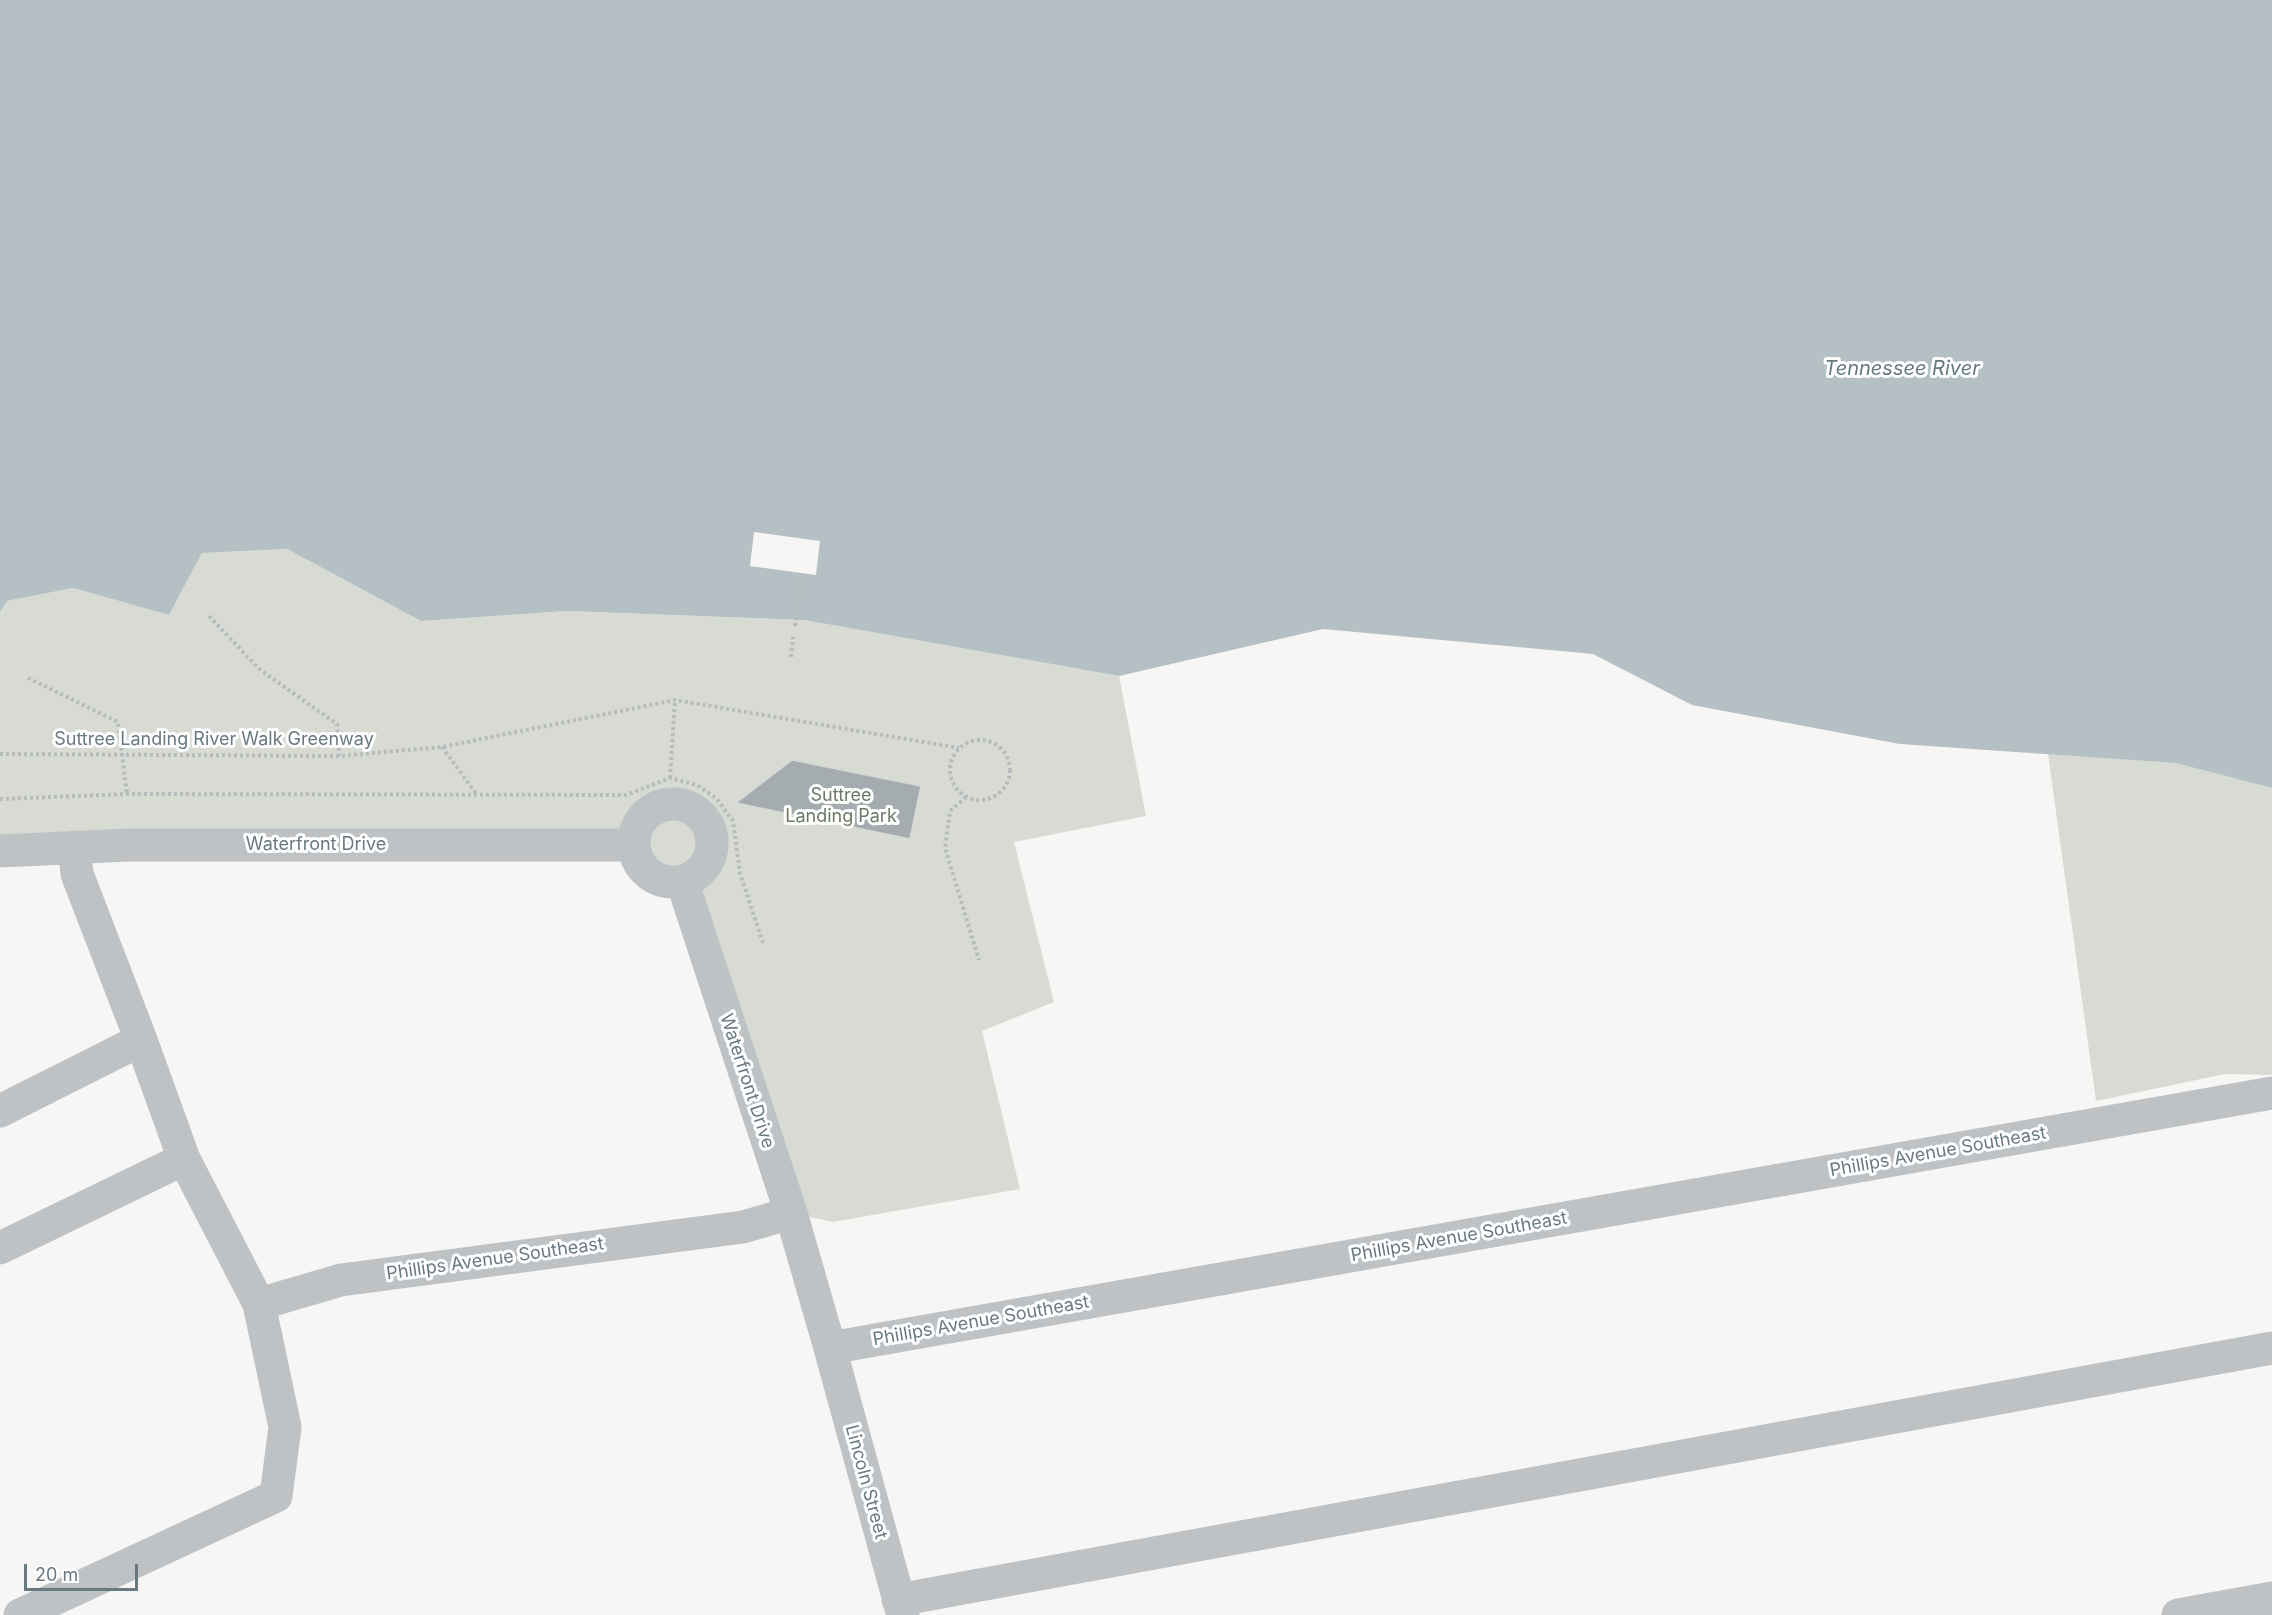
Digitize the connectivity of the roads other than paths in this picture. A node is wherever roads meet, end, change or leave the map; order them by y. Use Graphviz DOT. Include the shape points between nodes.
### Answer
graph roads {
  1 [pos="633,845"];
  2 [pos="74,847"];
  3 [pos="0,851"];
  4 [pos="682,881"];
  5 [pos="141,1040"];
  6 [pos="2272,1094"];
  7 [pos="0,1111"];
  8 [pos="184,1159"];
  9 [pos="791,1213"];
  10 [pos="0,1248"];
  11 [pos="260,1304"];
  12 [pos="830,1348"];
  13 [pos="2272,1348"];
  14 [pos="2272,1598"];
  15 [pos="901,1607"];
  16 [pos="20,1615"];
  17 [pos="2178,1615"];
  1 -- 2 [label="street, Waterfront Drive"];
  1 -- 4 [label="street" via="644,870 662,880"];
  1 -- 4 [label="street" via="641,819 663,804 676,803 698,813 711,833 710,858 703,868"];
  2 -- 3 [label="street, Waterfront Drive"];
  2 -- 5 [label="street" via="77,874"];
  4 -- 9 [label="street, Waterfront Drive"];
  5 -- 7 [label="street"];
  5 -- 8 [label="street"];
  6 -- 12 [label="street, Phillips Avenue Southeast"];
  8 -- 10 [label="street"];
  8 -- 11 [label="street"];
  9 -- 11 [label="street, Phillips Avenue Southeast" via="743,1227 341,1280"];
  9 -- 12 [label="street"];
  11 -- 16 [label="street" via="285,1427 276,1496"];
  12 -- 15 [label="street, Lincoln Street"];
  13 -- 15 [label="street"];
  14 -- 17 [label="street"];
}
